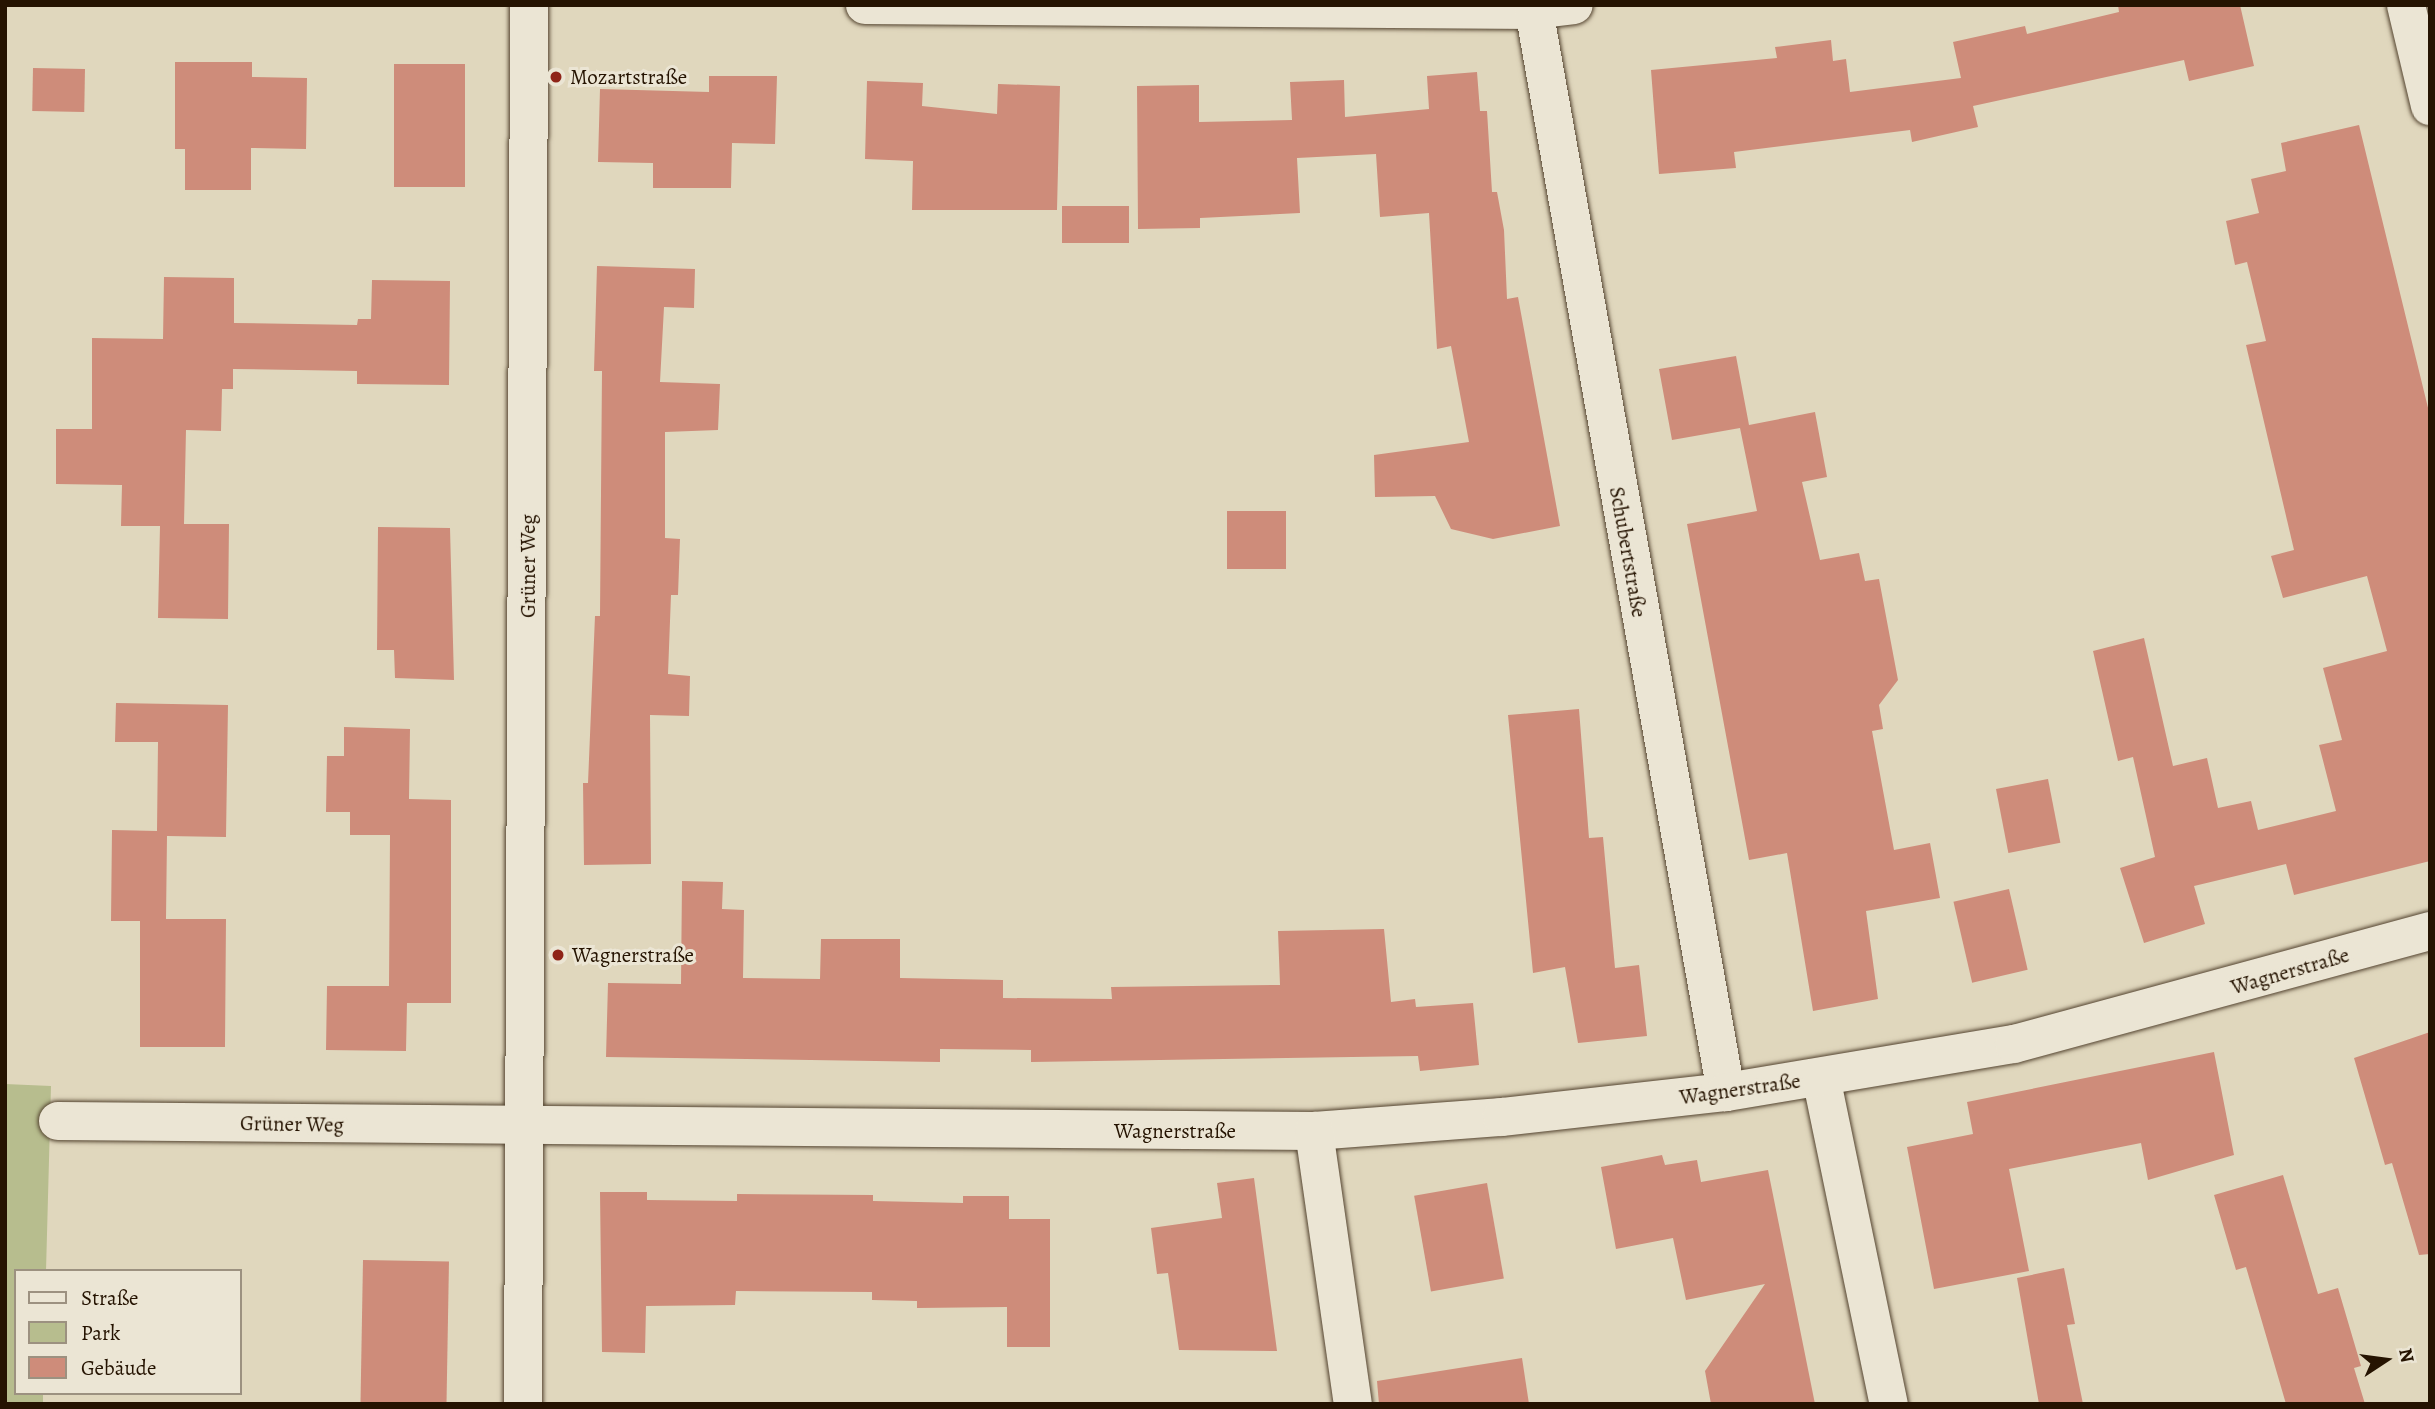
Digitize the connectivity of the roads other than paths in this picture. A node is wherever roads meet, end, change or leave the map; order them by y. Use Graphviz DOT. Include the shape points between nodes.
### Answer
graph roads {
  1 [pos="529,5"];
  2 [pos="865,5"];
  3 [pos="1574,5"];
  4 [pos="2406,5"];
  5 [pos="1534,10"];
  6 [pos="2427,82"];
  7 [pos="2430,931"];
  8 [pos="1821,1077"];
  9 [pos="1726,1092"];
  10 [pos="58,1121"];
  11 [pos="526,1127"];
  12 [pos="1314,1131"];
  13 [pos="523,1404"];
  14 [pos="1353,1404"];
  15 [pos="1889,1404"];
  1 -- 11 [label="street, Grüner Weg"];
  2 -- 5 [label="street"];
  3 -- 5 [label="street"];
  4 -- 6 [label="street"];
  5 -- 9 [label="street, Schubertstraße"];
  7 -- 8 [label="street, Wagnerstraße" via="2014,1044"];
  8 -- 9 [label="street, Wagnerstraße"];
  8 -- 15 [label="street, Wagnerstraße"];
  9 -- 12 [label="street, Wagnerstraße"];
  10 -- 11 [label="street, Grüner Weg"];
  11 -- 12 [label="street, Wagnerstraße"];
  11 -- 13 [label="street, Grüner Weg"];
  12 -- 14 [label="street"];
}
